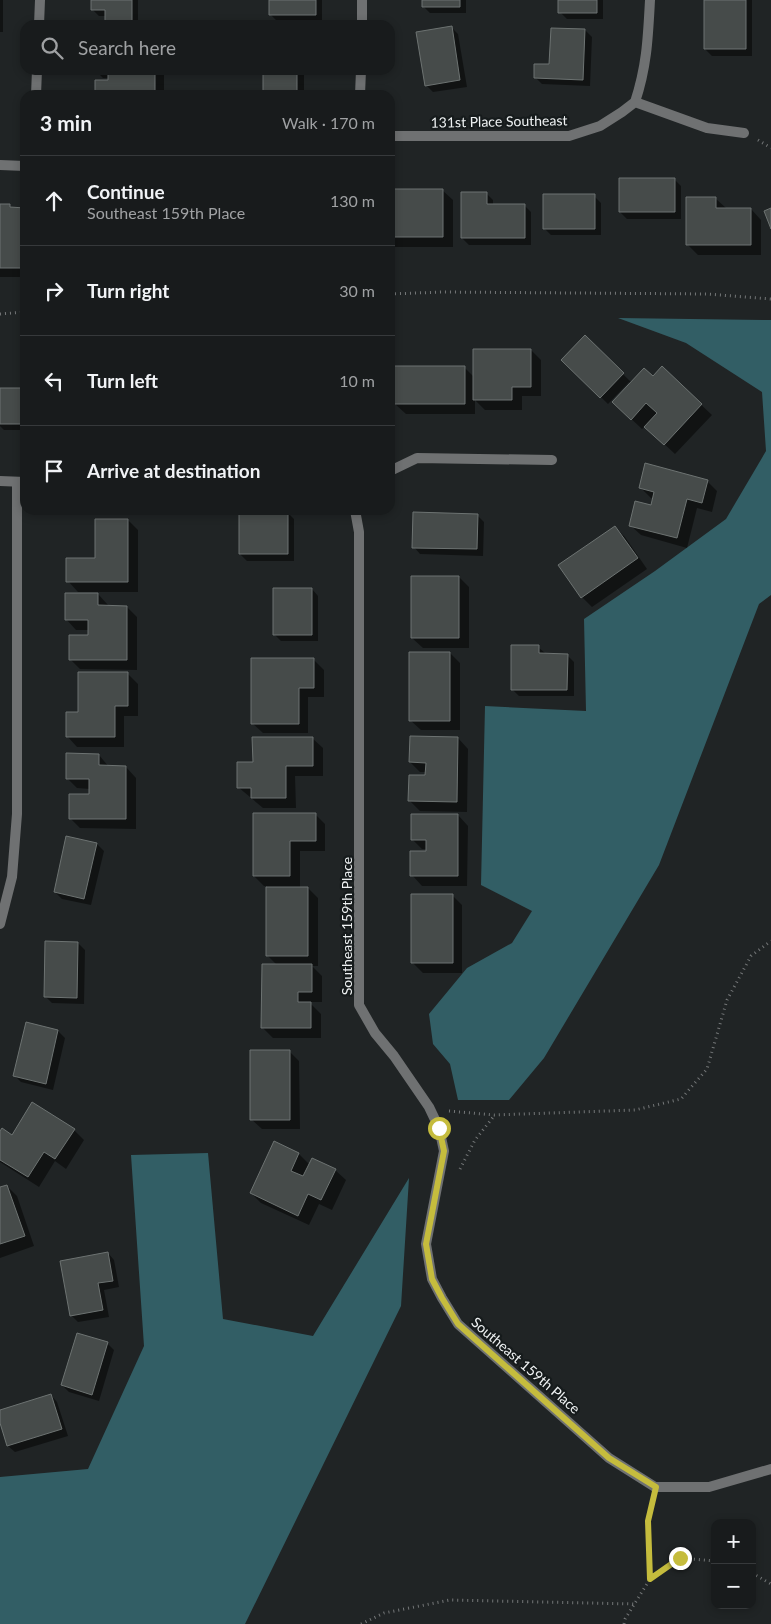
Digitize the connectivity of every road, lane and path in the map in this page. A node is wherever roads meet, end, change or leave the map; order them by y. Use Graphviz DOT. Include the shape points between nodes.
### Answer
graph roads {
  1 [pos="40,0"];
  2 [pos="362,0"];
  3 [pos="650,0"];
  4 [pos="39,20"];
  5 [pos="362,20"];
  6 [pos="37,75"];
  7 [pos="361,75"];
  8 [pos="36,90"];
  9 [pos="360,90"];
  10 [pos="635,102"];
  11 [pos="744,133"];
  12 [pos="395,136"];
  13 [pos="0,165"];
  14 [pos="20,166"];
  15 [pos="395,294"];
  16 [pos="771,300"];
  17 [pos="20,312"];
  18 [pos="0,314"];
  19 [pos="552,460"];
  20 [pos="395,469"];
  21 [pos="0,481"];
  22 [pos="20,482"];
  23 [pos="21,515"];
  24 [pos="356,515"];
  25 [pos="0,924"];
  26 [pos="771,941"];
  27 [pos="429,1107"];
  28 [pos="494,1115"];
  29 [pos="439,1182"];
  30 [pos="771,1469"];
  31 [pos="656,1487"];
  32 [pos="711,1561"];
  33 [pos="756,1575"];
  34 [pos="650,1579"];
  35 [pos="771,1584"];
  36 [pos="634,1604"];
  37 [pos="361,1624"];
  38 [pos="624,1624"];
  1 -- 4 [label="street"];
  2 -- 5 [label="street"];
  3 -- 10 [label="street" via="648,51"];
  6 -- 8 [label="street"];
  7 -- 9 [label="street"];
  10 -- 11 [label="street" via="707,128"];
  10 -- 12 [label="street, 131st Place Southeast" via="600,126 569,136"];
  13 -- 14 [label="street"];
  15 -- 16 [label="path" via="707,294"];
  17 -- 18 [label="path"];
  19 -- 20 [label="street" via="417,458"];
  21 -- 22 [label="street"];
  23 -- 25 [label="street" via="17,814 12,877"];
  24 -- 27 [label="street, Southeast 159th Place" via="359,532 359,1005 375,1033"];
  26 -- 28 [label="path" via="751,956 727,1000 707,1069 681,1099 635,1110"];
  27 -- 28 [label="path"];
  27 -- 29 [label="street, Southeast 159th Place" via="439,1128 444,1151"];
  28 -- 29 [label="path" via="475,1140 454,1181"];
  29 -- 31 [label="street, Southeast 159th Place" via="426,1244 432,1279 458,1324 609,1458"];
  30 -- 31 [label="street" via="709,1487"];
  31 -- 34 [label="path" via="648,1521"];
  32 -- 34 [label="path" via="680,1558"];
  33 -- 35 [label="path"];
  34 -- 36 [label="path"];
  36 -- 37 [label="path" via="450,1600 384,1613"];
  36 -- 38 [label="path"];
}
